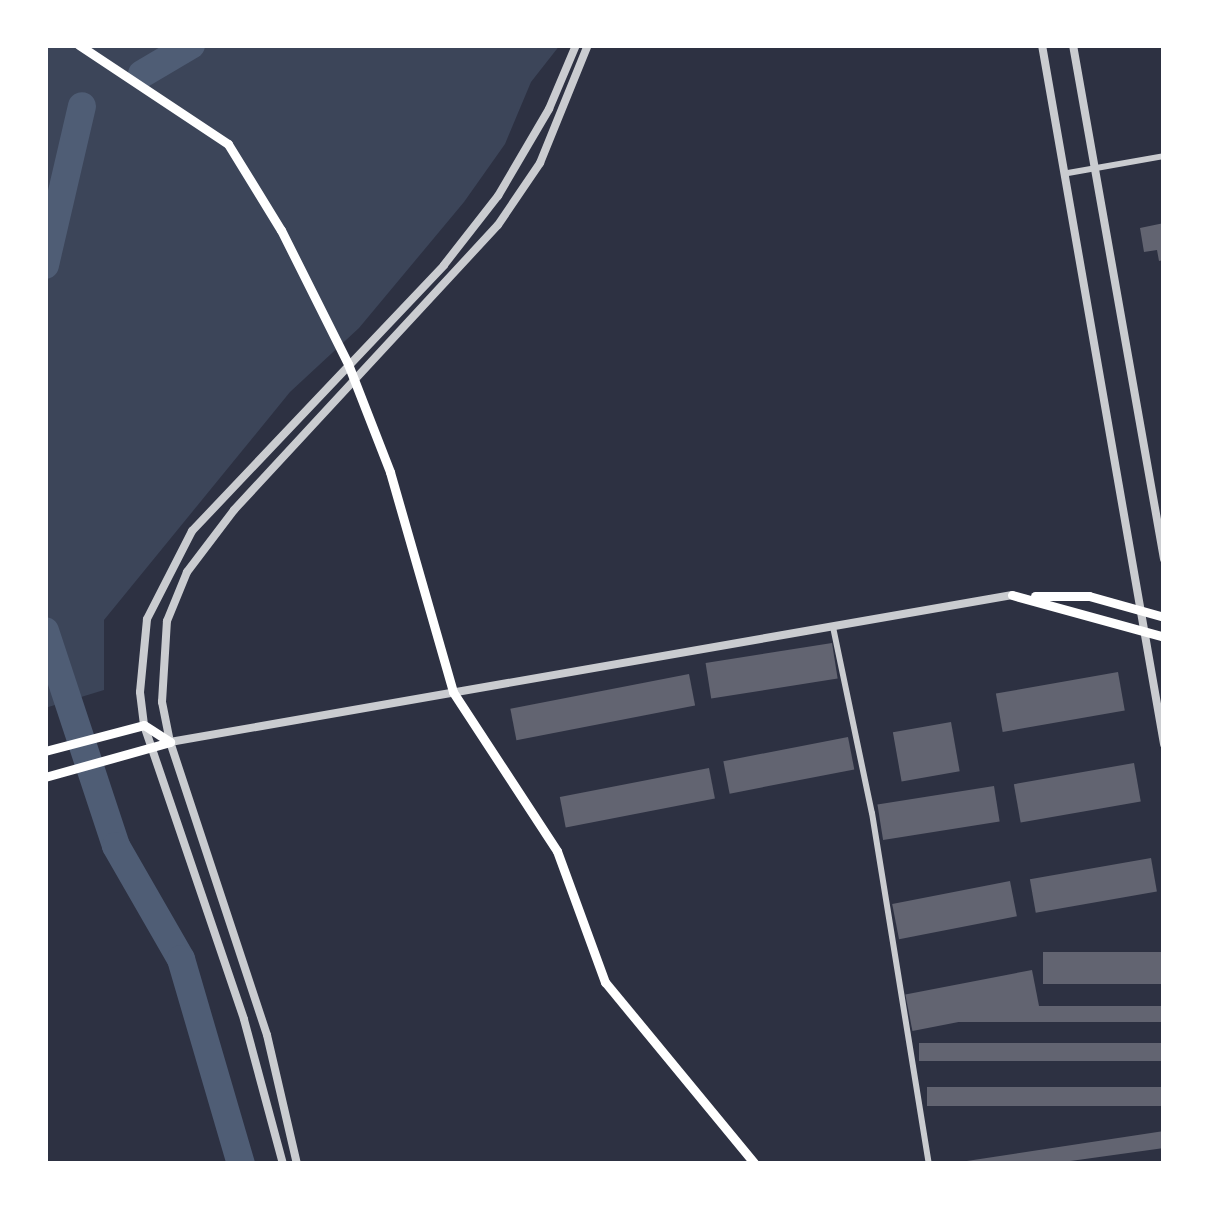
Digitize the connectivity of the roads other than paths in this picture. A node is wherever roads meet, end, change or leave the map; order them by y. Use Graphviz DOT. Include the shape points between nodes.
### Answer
graph roads {
  1 [pos="79,45"];
  2 [pos="576,45"];
  3 [pos="588,45"];
  4 [pos="1042,45"];
  5 [pos="1073,45"];
  6 [pos="1164,156"];
  7 [pos="1097,168"];
  8 [pos="1068,174"];
  9 [pos="348,364"];
  10 [pos="356,386"];
  11 [pos="1164,559"];
  12 [pos="1012,595"];
  13 [pos="1144,613"];
  14 [pos="1164,617"];
  15 [pos="833,626"];
  16 [pos="1146,631"];
  17 [pos="1164,636"];
  18 [pos="453,692"];
  19 [pos="144,726"];
  20 [pos="170,742"];
  21 [pos="1164,744"];
  22 [pos="150,748"];
  23 [pos="45,751"];
  24 [pos="45,777"];
  25 [pos="283,1164"];
  26 [pos="298,1164"];
  27 [pos="754,1164"];
  28 [pos="929,1164"];
  1 -- 9 [label="main road" via="228,144 281,230"];
  2 -- 9 [label="street" via="498,196 444,265"];
  3 -- 10 [label="street" via="540,163 498,225"];
  4 -- 8 [label="street"];
  5 -- 7 [label="street"];
  6 -- 7 [label="street"];
  7 -- 8 [label="street"];
  7 -- 11 [label="street"];
  8 -- 13 [label="street"];
  9 -- 10 [label="main road"];
  9 -- 19 [label="street" via="192,531 146,619"];
  10 -- 18 [label="main road" via="390,472"];
  10 -- 20 [label="street" via="234,510 187,572 167,621 162,702"];
  12 -- 13 [label="main road" via="1088,596"];
  12 -- 15 [label="street"];
  12 -- 16 [label="main road"];
  13 -- 14 [label="main road"];
  13 -- 16 [label="street"];
  15 -- 18 [label="street"];
  15 -- 28 [label="street" via="872,813"];
  16 -- 17 [label="main road"];
  16 -- 21 [label="street"];
  18 -- 20 [label="street"];
  18 -- 27 [label="main road" via="557,851 605,982"];
  19 -- 20 [label="main road"];
  19 -- 22 [label="street"];
  19 -- 23 [label="main road"];
  20 -- 22 [label="main road"];
  20 -- 26 [label="street" via="273,1053"];
  22 -- 24 [label="main road"];
  22 -- 25 [label="street" via="244,1019"];
}
